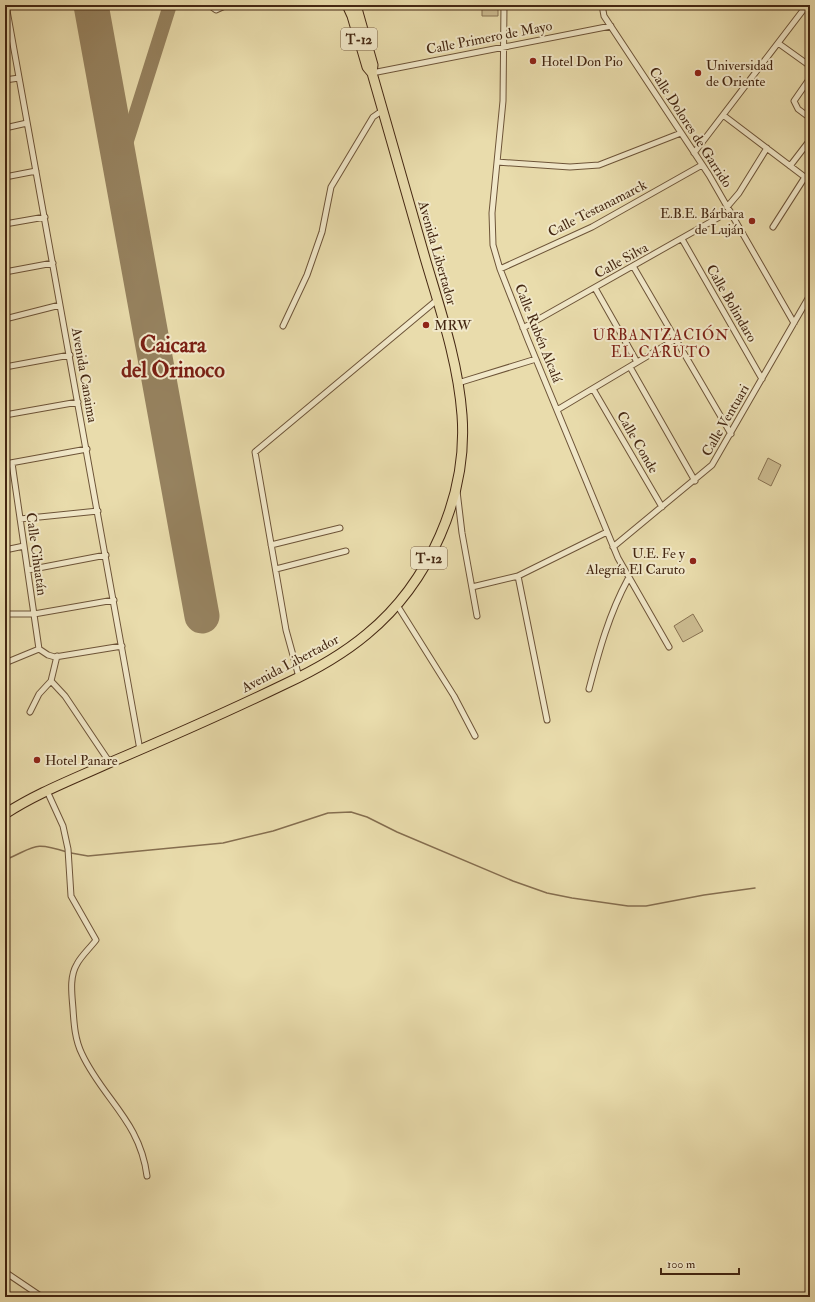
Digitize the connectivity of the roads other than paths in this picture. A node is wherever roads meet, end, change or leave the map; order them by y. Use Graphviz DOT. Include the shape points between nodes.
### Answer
graph roads {
  1 [pos="6,5"];
  2 [pos="209,5"];
  3 [pos="227,5"];
  4 [pos="347,5"];
  5 [pos="356,5"];
  6 [pos="504,5"];
  7 [pos="807,5"];
  8 [pos="602,6"];
  9 [pos="611,26"];
  10 [pos="8,31"];
  11 [pos="778,43"];
  12 [pos="504,47"];
  13 [pos="810,66"];
  14 [pos="372,73"];
  15 [pos="19,78"];
  16 [pos="810,78"];
  17 [pos="5,80"];
  18 [pos="382,110"];
  19 [pos="724,115"];
  20 [pos="810,118"];
  21 [pos="27,123"];
  22 [pos="5,128"];
  23 [pos="681,133"];
  24 [pos="810,140"];
  25 [pos="767,148"];
  26 [pos="694,153"];
  27 [pos="497,162"];
  28 [pos="702,165"];
  29 [pos="790,166"];
  30 [pos="36,170"];
  31 [pos="5,177"];
  32 [pos="808,179"];
  33 [pos="729,209"];
  34 [pos="45,217"];
  35 [pos="5,224"];
  36 [pos="773,227"];
  37 [pos="682,239"];
  38 [pos="53,263"];
  39 [pos="633,266"];
  40 [pos="500,269"];
  41 [pos="5,272"];
  42 [pos="595,288"];
  43 [pos="810,295"];
  44 [pos="437,300"];
  45 [pos="60,304"];
  46 [pos="5,319"];
  47 [pos="794,323"];
  48 [pos="283,326"];
  49 [pos="523,328"];
  50 [pos="676,339"];
  51 [pos="70,355"];
  52 [pos="536,359"];
  53 [pos="637,362"];
  54 [pos="5,367"];
  55 [pos="630,367"];
  56 [pos="762,379"];
  57 [pos="458,383"];
  58 [pos="593,389"];
  59 [pos="78,402"];
  60 [pos="557,410"];
  61 [pos="5,415"];
  62 [pos="731,434"];
  63 [pos="87,449"];
  64 [pos="12,463"];
  65 [pos="5,464"];
  66 [pos="695,481"];
  67 [pos="456,484"];
  68 [pos="662,507"];
  69 [pos="98,511"];
  70 [pos="20,519"];
  71 [pos="340,528"];
  72 [pos="607,532"];
  73 [pos="271,544"];
  74 [pos="24,546"];
  75 [pos="613,547"];
  76 [pos="5,550"];
  77 [pos="346,551"];
  78 [pos="106,555"];
  79 [pos="276,569"];
  80 [pos="28,570"];
  81 [pos="518,576"];
  82 [pos="628,579"];
  83 [pos="472,587"];
  84 [pos="114,600"];
  85 [pos="397,605"];
  86 [pos="5,614"];
  87 [pos="34,614"];
  88 [pos="477,616"];
  89 [pos="122,646"];
  90 [pos="669,647"];
  91 [pos="39,649"];
  92 [pos="57,656"];
  93 [pos="5,664"];
  94 [pos="299,677"];
  95 [pos="51,680"];
  96 [pos="589,689"];
  97 [pos="30,712"];
  98 [pos="547,720"];
  99 [pos="475,736"];
  100 [pos="140,750"];
  101 [pos="110,763"];
  102 [pos="47,791"];
  103 [pos="5,814"];
  104 [pos="147,1176"];
  105 [pos="5,1272"];
  106 [pos="42,1297"];
  1 -- 10 [label="street, Avenida Canaima"];
  2 -- 3 [label="street" via="216,10"];
  4 -- 14 [label="highway, Avenida Libertador / T-12" via="367,67"];
  5 -- 14 [label="highway, Avenida Libertador / T-12" via="373,65"];
  6 -- 12 [label="street, Calle Rubén Alcalá"];
  7 -- 11 [label="street"];
  8 -- 9 [label="street, Calle Dolores de Garrido"];
  9 -- 12 [label="street, Calle Primero de Mayo"];
  9 -- 23 [label="street, Calle Dolores de Garrido"];
  10 -- 15 [label="street, Avenida Canaima"];
  11 -- 13 [label="street"];
  11 -- 19 [label="street"];
  12 -- 14 [label="street, Calle Primero de Mayo"];
  12 -- 27 [label="street, Calle Rubén Alcalá" via="504,101"];
  14 -- 18 [label="highway, Avenida Libertador / T-12"];
  15 -- 17 [label="street"];
  15 -- 21 [label="street, Avenida Canaima"];
  16 -- 20 [label="street" via="794,101 798,109"];
  18 -- 44 [label="highway, Avenida Libertador / T-12"];
  18 -- 48 [label="street" via="373,117 331,188 322,232 307,275"];
  19 -- 25 [label="street"];
  19 -- 26 [label="street"];
  21 -- 22 [label="street"];
  21 -- 30 [label="street, Avenida Canaima"];
  23 -- 26 [label="street, Calle Dolores de Garrido"];
  23 -- 27 [label="street" via="599,165 570,167"];
  24 -- 29 [label="street"];
  25 -- 29 [label="street"];
  25 -- 33 [label="street, Calle Silva"];
  26 -- 28 [label="street, Calle Dolores de Garrido"];
  27 -- 40 [label="street, Calle Rubén Alcalá" via="491,225 493,245"];
  28 -- 33 [label="street, Calle Dolores de Garrido"];
  28 -- 40 [label="street, Calle Testanamarck" via="592,227"];
  29 -- 32 [label="street"];
  30 -- 31 [label="street"];
  30 -- 34 [label="street, Avenida Canaima"];
  32 -- 36 [label="street"];
  33 -- 37 [label="street, Calle Silva"];
  33 -- 47 [label="street, Calle Dolores de Garrido"];
  34 -- 35 [label="street"];
  34 -- 38 [label="street, Avenida Canaima"];
  37 -- 39 [label="street, Calle Silva"];
  37 -- 56 [label="street, Calle Bolindaro"];
  38 -- 41 [label="street"];
  38 -- 45 [label="street, Avenida Canaima"];
  39 -- 42 [label="street, Calle Silva"];
  39 -- 50 [label="street"];
  40 -- 49 [label="street, Calle Rubén Alcalá"];
  42 -- 49 [label="street, Calle Silva"];
  42 -- 53 [label="street"];
  43 -- 47 [label="street, Calle Ventuari"];
  44 -- 57 [label="highway, Avenida Libertador / T-12"];
  44 -- 73 [label="street" via="255,452"];
  45 -- 46 [label="street"];
  45 -- 51 [label="street, Avenida Canaima"];
  47 -- 56 [label="street, Calle Ventuari"];
  49 -- 52 [label="street, Calle Rubén Alcalá"];
  50 -- 53 [label="street"];
  50 -- 62 [label="street"];
  51 -- 54 [label="street"];
  51 -- 59 [label="street, Avenida Canaima"];
  52 -- 57 [label="street"];
  52 -- 60 [label="street, Calle Rubén Alcalá"];
  53 -- 55 [label="street"];
  55 -- 58 [label="street"];
  55 -- 66 [label="street"];
  56 -- 62 [label="street, Calle Ventuari"];
  57 -- 67 [label="highway, Avenida Libertador / T-12" via="462,432"];
  58 -- 60 [label="street"];
  58 -- 68 [label="street, Calle Conde"];
  59 -- 61 [label="street"];
  59 -- 63 [label="street, Avenida Canaima"];
  60 -- 72 [label="street, Calle Rubén Alcalá"];
  62 -- 66 [label="street, Calle Ventuari" via="712,466"];
  63 -- 64 [label="street"];
  63 -- 69 [label="street, Avenida Canaima"];
  64 -- 65 [label="street"];
  64 -- 70 [label="street, Calle Cihuatán"];
  66 -- 68 [label="street, Calle Ventuari"];
  67 -- 83 [label="street"];
  67 -- 85 [label="highway, Avenida Libertador / T-12" via="447,518 435,547"];
  68 -- 75 [label="street, Calle Ventuari"];
  69 -- 70 [label="street"];
  69 -- 78 [label="street, Avenida Canaima"];
  70 -- 74 [label="street, Calle Cihuatán"];
  71 -- 73 [label="street"];
  72 -- 75 [label="street, Calle Rubén Alcalá"];
  72 -- 81 [label="street"];
  73 -- 79 [label="street"];
  74 -- 76 [label="street"];
  74 -- 80 [label="street, Calle Cihuatán"];
  75 -- 82 [label="street, Calle Rubén Alcalá"];
  77 -- 79 [label="street"];
  78 -- 80 [label="street"];
  78 -- 84 [label="street, Avenida Canaima"];
  79 -- 94 [label="street" via="286,630"];
  80 -- 87 [label="street, Calle Cihuatán"];
  81 -- 83 [label="street"];
  81 -- 98 [label="street"];
  82 -- 90 [label="street, Calle Rubén Alcalá"];
  82 -- 96 [label="street" via="604,634"];
  83 -- 88 [label="street"];
  84 -- 87 [label="street"];
  84 -- 89 [label="street, Avenida Canaima"];
  85 -- 94 [label="highway, Avenida Libertador / T-12" via="351,646"];
  85 -- 99 [label="street" via="454,696"];
  86 -- 87 [label="street"];
  87 -- 91 [label="street, Calle Cihuatán"];
  89 -- 92 [label="street"];
  89 -- 100 [label="street, Avenida Canaima"];
  91 -- 92 [label="street" via="48,655"];
  91 -- 93 [label="street"];
  92 -- 95 [label="street"];
  94 -- 100 [label="highway, Avenida Libertador / T-12"];
  95 -- 97 [label="street" via="39,694"];
  95 -- 101 [label="street" via="65,696"];
  100 -- 101 [label="highway, Avenida Libertador / T-12"];
  101 -- 102 [label="highway, Avenida Libertador / T-12"];
  102 -- 103 [label="highway, Avenida Libertador / T-12"];
  102 -- 104 [label="street" via="60,817 68,849 71,896 96,940 77,964 74,972 74,1022 77,1043 91,1070 136,1136 144,1156"];
  105 -- 106 [label="street"];
}
